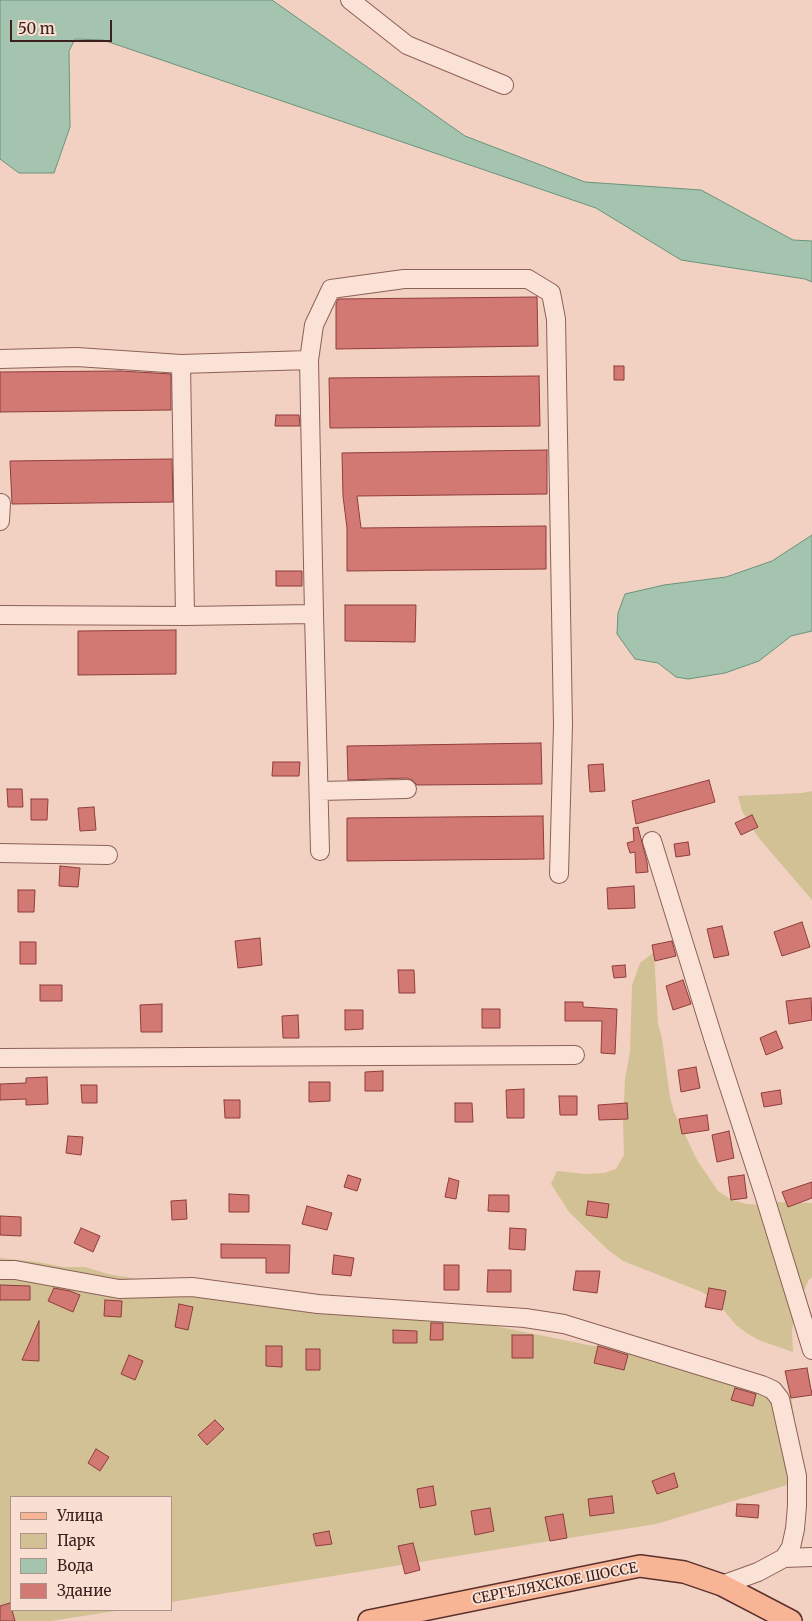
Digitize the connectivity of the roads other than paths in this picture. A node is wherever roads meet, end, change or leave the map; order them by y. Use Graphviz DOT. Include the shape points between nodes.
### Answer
graph roads {
  1 [pos="350,0"];
  2 [pos="504,85"];
  3 [pos="0,359"];
  4 [pos="309,360"];
  5 [pos="181,364"];
  6 [pos="1,503"];
  7 [pos="0,521"];
  8 [pos="314,614"];
  9 [pos="0,615"];
  10 [pos="185,616"];
  11 [pos="407,789"];
  12 [pos="319,791"];
  13 [pos="652,841"];
  14 [pos="320,852"];
  15 [pos="0,853"];
  16 [pos="108,855"];
  17 [pos="560,874"];
  18 [pos="576,1055"];
  19 [pos="0,1058"];
  20 [pos="0,1270"];
  21 [pos="812,1350"];
  22 [pos="812,1557"];
  23 [pos="784,1558"];
  24 [pos="722,1586"];
  25 [pos="369,1621"];
  26 [pos="792,1621"];
  1 -- 2 [label="street" via="407,45"];
  3 -- 5 [label="street" via="77,357"];
  4 -- 5 [label="street"];
  4 -- 8 [label="street"];
  4 -- 17 [label="street" via="314,325 331,289 404,278 528,278 551,293 556,319 563,725"];
  5 -- 10 [label="street"];
  6 -- 7 [label="street"];
  8 -- 10 [label="street"];
  8 -- 12 [label="street"];
  9 -- 10 [label="street"];
  11 -- 12 [label="street"];
  12 -- 14 [label="street"];
  13 -- 21 [label="street"];
  15 -- 16 [label="street"];
  18 -- 19 [label="street"];
  20 -- 23 [label="street" via="119,1289 192,1287 318,1304 525,1318 564,1324 762,1385 773,1390 780,1399 797,1476 794,1530 791,1547"];
  22 -- 23 [label="street"];
  23 -- 24 [label="street"];
  24 -- 25 [label="main road, СЕРГЕЛЯХСКОЕ ШОССЕ" via="684,1572 640,1566"];
  24 -- 26 [label="main road, СЕРГЕЛЯХСКОЕ ШОССЕ"];
}
